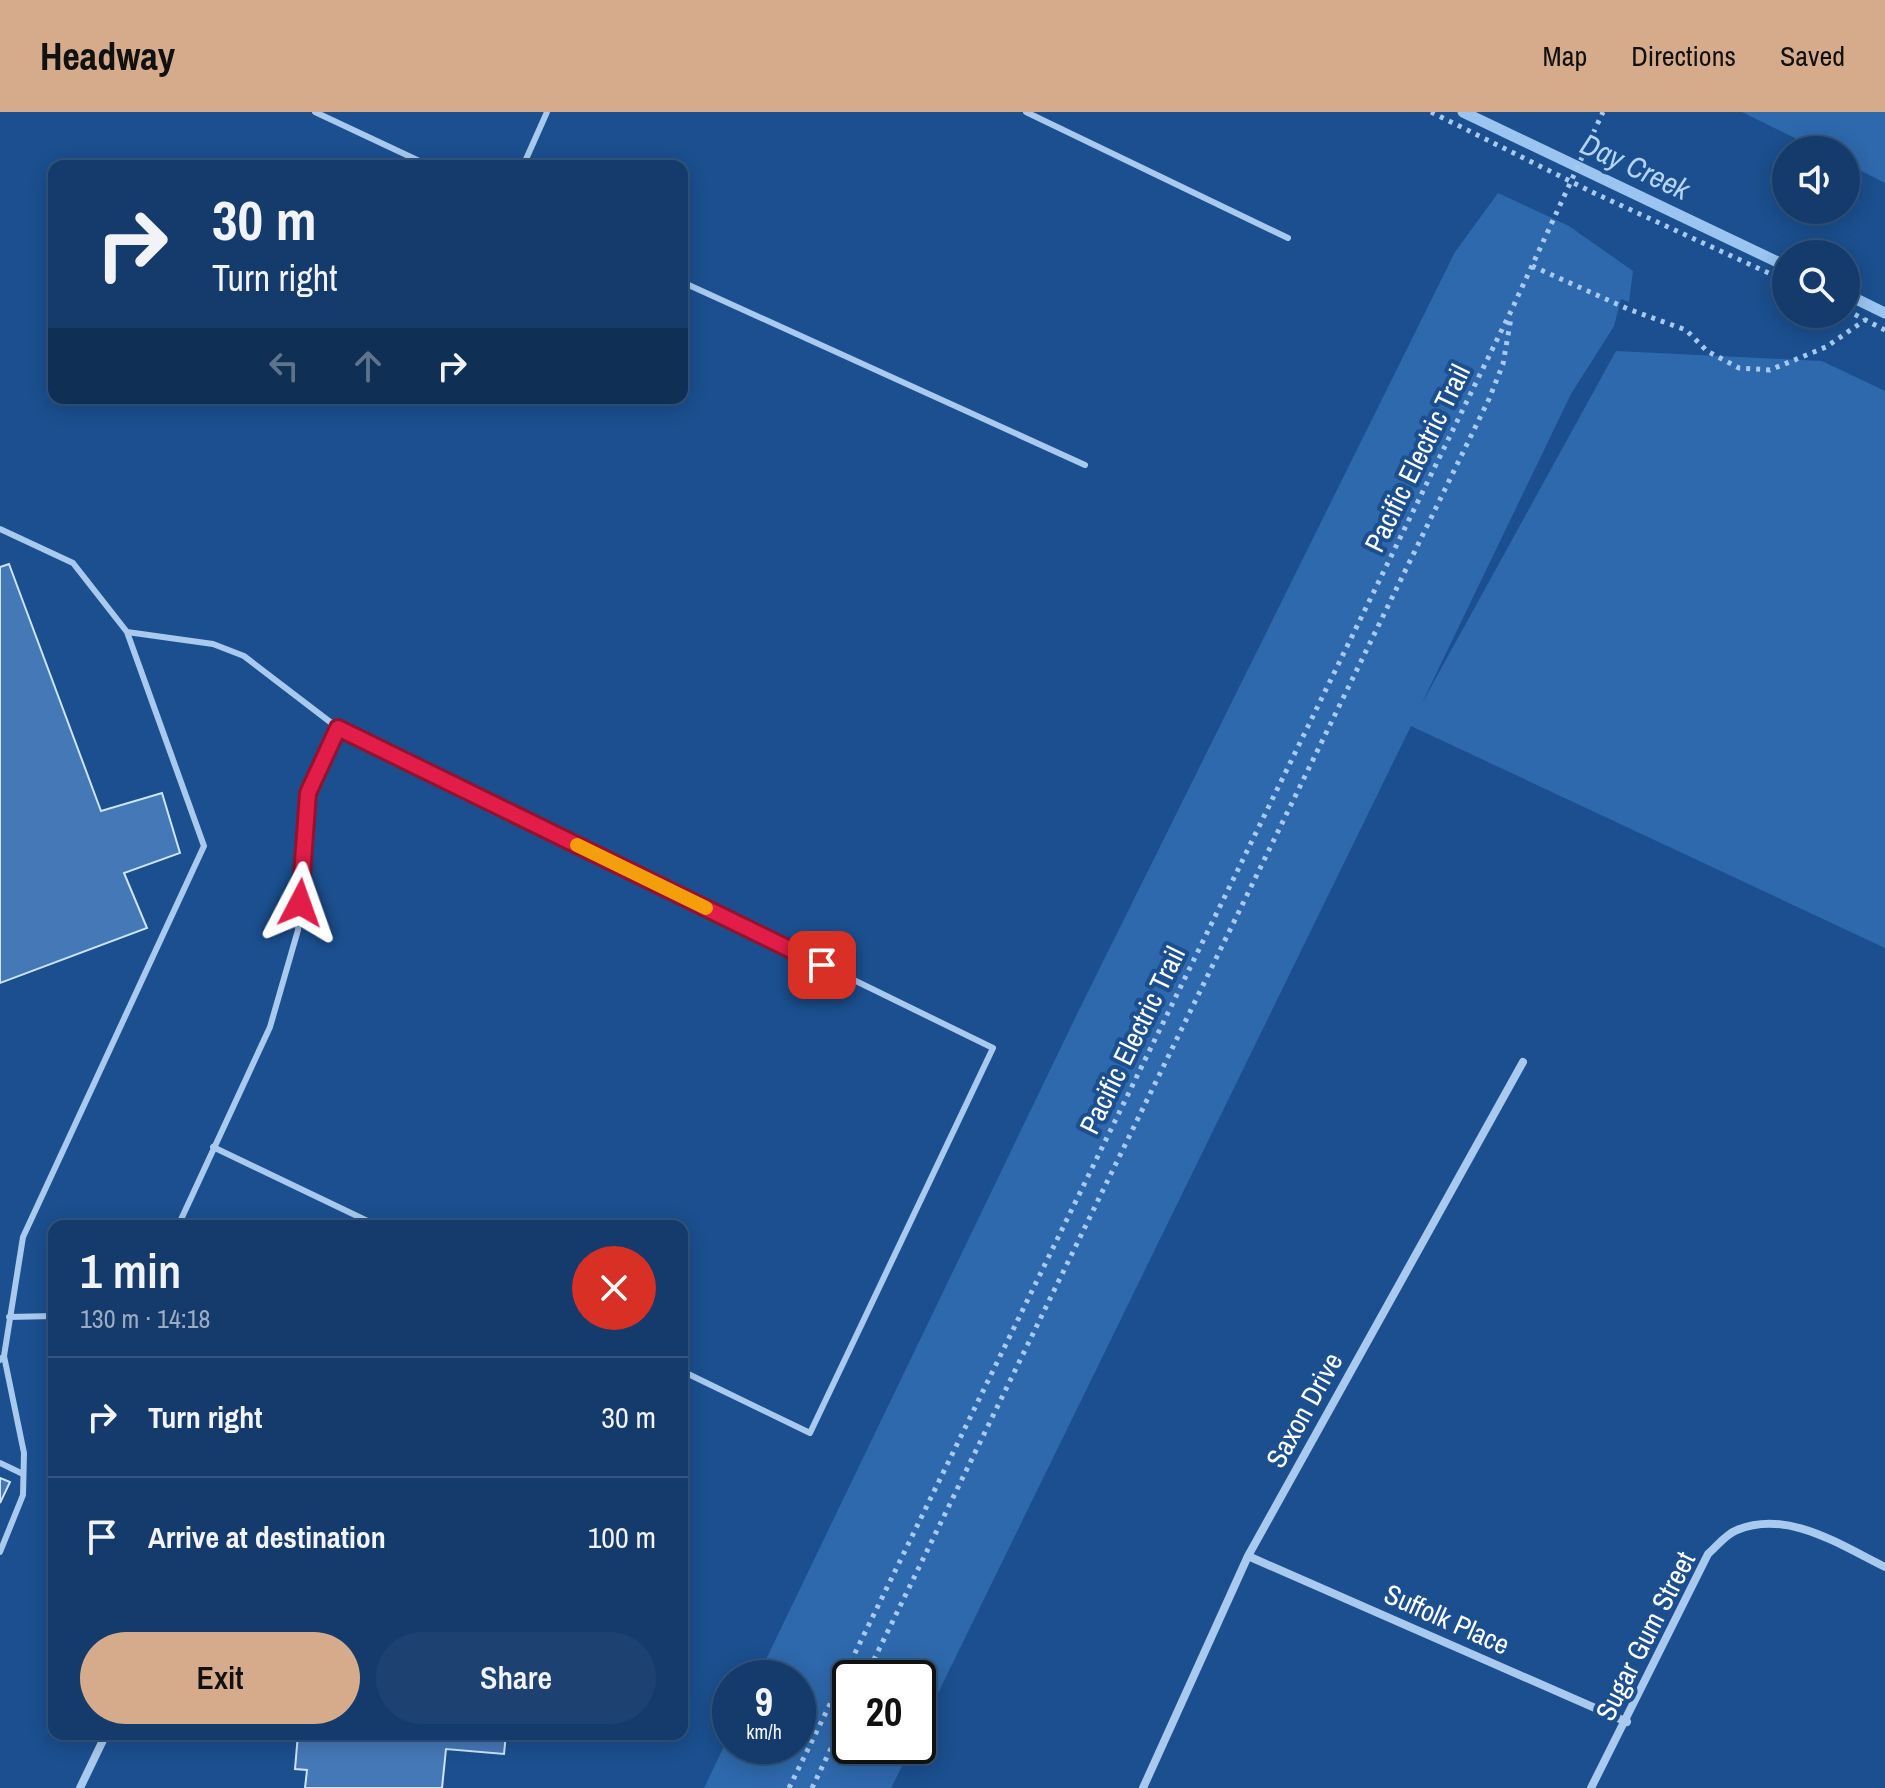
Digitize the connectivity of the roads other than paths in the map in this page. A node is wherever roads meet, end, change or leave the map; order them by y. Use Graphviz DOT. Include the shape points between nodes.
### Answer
graph roads {
  1 [pos="315,112"];
  2 [pos="547,112"];
  3 [pos="1026,112"];
  4 [pos="417,160"];
  5 [pos="526,160"];
  6 [pos="1288,238"];
  7 [pos="688,285"];
  8 [pos="1085,465"];
  9 [pos="0,529"];
  10 [pos="127,632"];
  11 [pos="338,728"];
  12 [pos="1523,1062"];
  13 [pos="213,1147"];
  14 [pos="181,1220"];
  15 [pos="365,1220"];
  16 [pos="48,1316"];
  17 [pos="9,1317"];
  18 [pos="2,1358"];
  19 [pos="688,1374"];
  20 [pos="0,1463"];
  21 [pos="23,1474"];
  22 [pos="0,1552"];
  23 [pos="1248,1556"];
  24 [pos="1885,1567"];
  25 [pos="1627,1722"];
  26 [pos="103,1740"];
  27 [pos="80,1788"];
  28 [pos="1143,1788"];
  29 [pos="1591,1788"];
  1 -- 4 [label="lane"];
  2 -- 5 [label="lane"];
  3 -- 6 [label="lane"];
  7 -- 8 [label="lane"];
  9 -- 10 [label="lane" via="73,563"];
  10 -- 11 [label="lane" via="213,644 244,656"];
  10 -- 17 [label="lane" via="204,846 23,1237"];
  11 -- 13 [label="lane" via="308,793 298,930 270,1027"];
  11 -- 19 [label="lane" via="993,1048 810,1433"];
  12 -- 23 [label="street, Saxon Drive"];
  13 -- 14 [label="lane"];
  13 -- 15 [label="lane"];
  16 -- 17 [label="lane"];
  17 -- 18 [label="lane"];
  18 -- 21 [label="lane" via="24,1453"];
  20 -- 21 [label="lane"];
  21 -- 22 [label="lane" via="23,1495"];
  23 -- 25 [label="street, Suffolk Place"];
  23 -- 28 [label="street, Saxon Drive"];
  24 -- 25 [label="street, Sugar Gum Street" via="1787,1523 1734,1531 1708,1554"];
  25 -- 29 [label="street, Sugar Gum Street"];
  26 -- 27 [label="street"];
}
